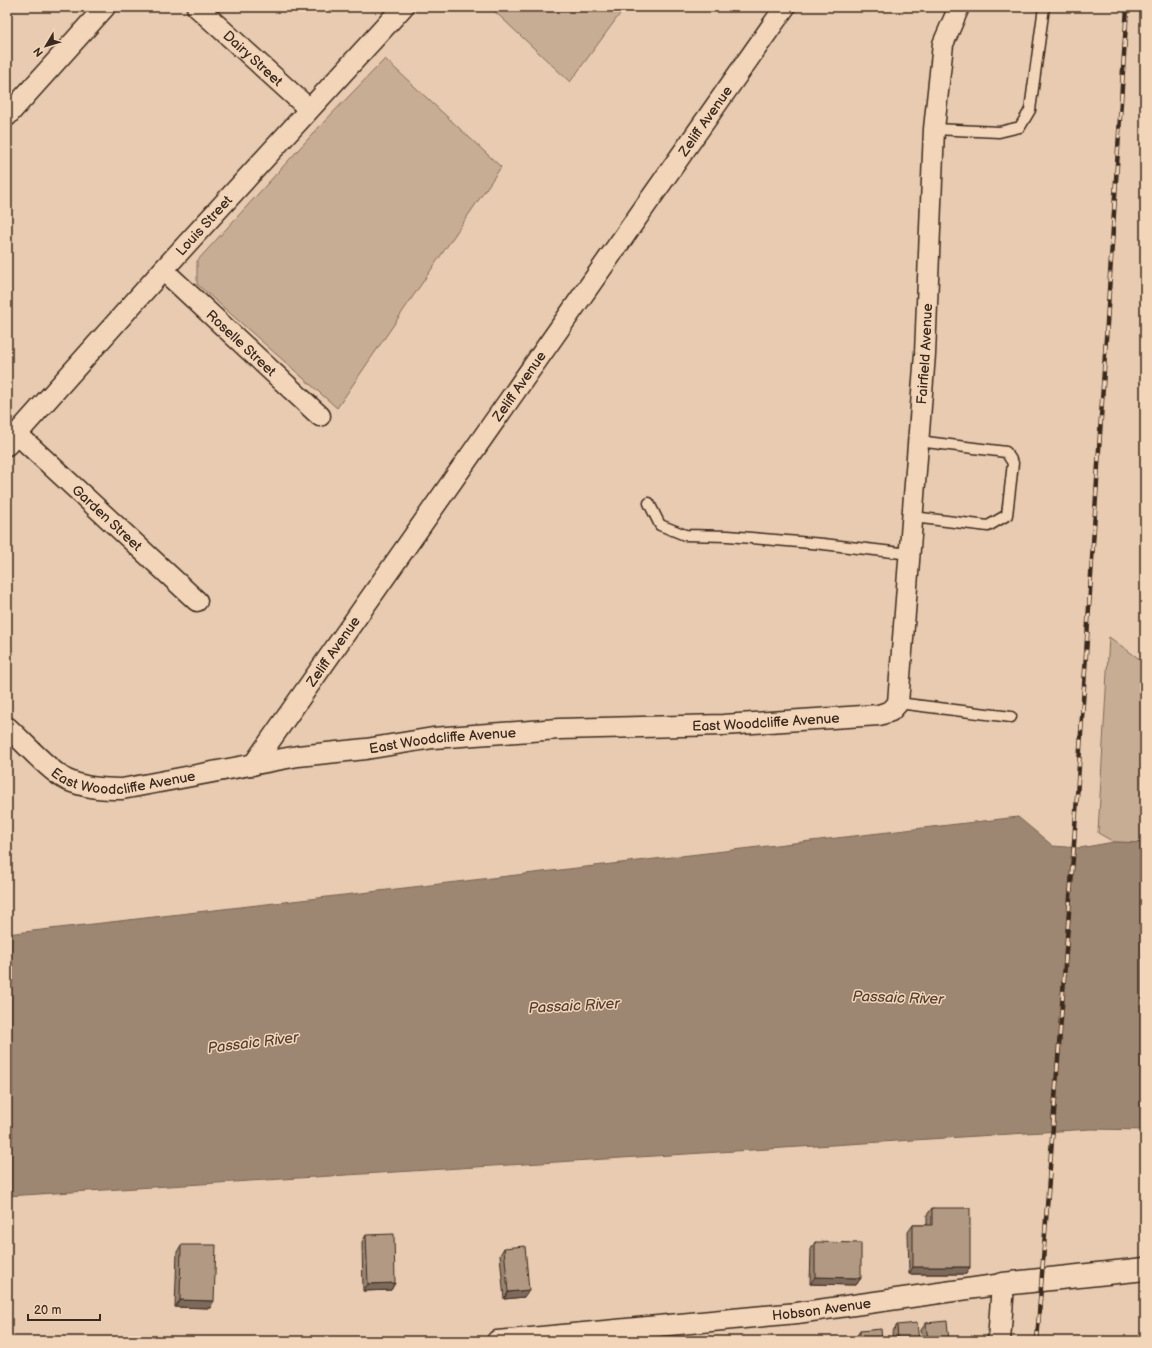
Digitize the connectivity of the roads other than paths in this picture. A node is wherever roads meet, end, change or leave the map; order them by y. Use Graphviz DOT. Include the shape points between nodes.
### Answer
graph roads {
  1 [pos="105,7"];
  2 [pos="197,7"];
  3 [pos="403,7"];
  4 [pos="785,7"];
  5 [pos="959,7"];
  6 [pos="1044,7"];
  7 [pos="309,109"];
  8 [pos="7,116"];
  9 [pos="934,129"];
  10 [pos="163,270"];
  11 [pos="320,416"];
  12 [pos="12,440"];
  13 [pos="918,441"];
  14 [pos="649,503"];
  15 [pos="913,517"];
  16 [pos="910,554"];
  17 [pos="197,601"];
  18 [pos="898,703"];
  19 [pos="1010,717"];
  20 [pos="7,727"];
  21 [pos="253,764"];
  22 [pos="1145,1269"];
  23 [pos="1003,1284"];
  24 [pos="497,1341"];
  25 [pos="999,1341"];
  1 -- 8 [label="street"];
  2 -- 7 [label="street, Dairy Street"];
  3 -- 7 [label="street, Louis Street"];
  4 -- 21 [label="street, Zeliff Avenue"];
  5 -- 9 [label="street, Fairfield Avenue" via="943,44"];
  6 -- 9 [label="lane" via="1030,110 1020,127 999,132"];
  7 -- 10 [label="street, Louis Street"];
  9 -- 13 [label="street, Fairfield Avenue" via="925,354"];
  10 -- 11 [label="street, Roselle Street"];
  10 -- 12 [label="street, Louis Street"];
  12 -- 17 [label="street, Garden Street"];
  13 -- 15 [label="street, Fairfield Avenue"];
  13 -- 15 [label="lane" via="1006,452 1013,463 1007,515 988,526"];
  14 -- 16 [label="lane" via="660,525 685,535 823,544"];
  15 -- 16 [label="street, Fairfield Avenue"];
  16 -- 18 [label="street, Fairfield Avenue"];
  18 -- 19 [label="lane"];
  18 -- 21 [label="street, East Woodcliffe Avenue" via="891,711 879,715 724,725 559,729 433,738"];
  20 -- 21 [label="street, East Woodcliffe Avenue" via="66,780 91,787 122,789"];
  22 -- 23 [label="street, Hobson Avenue"];
  23 -- 24 [label="street, Hobson Avenue" via="797,1313"];
  23 -- 25 [label="street"];
}
